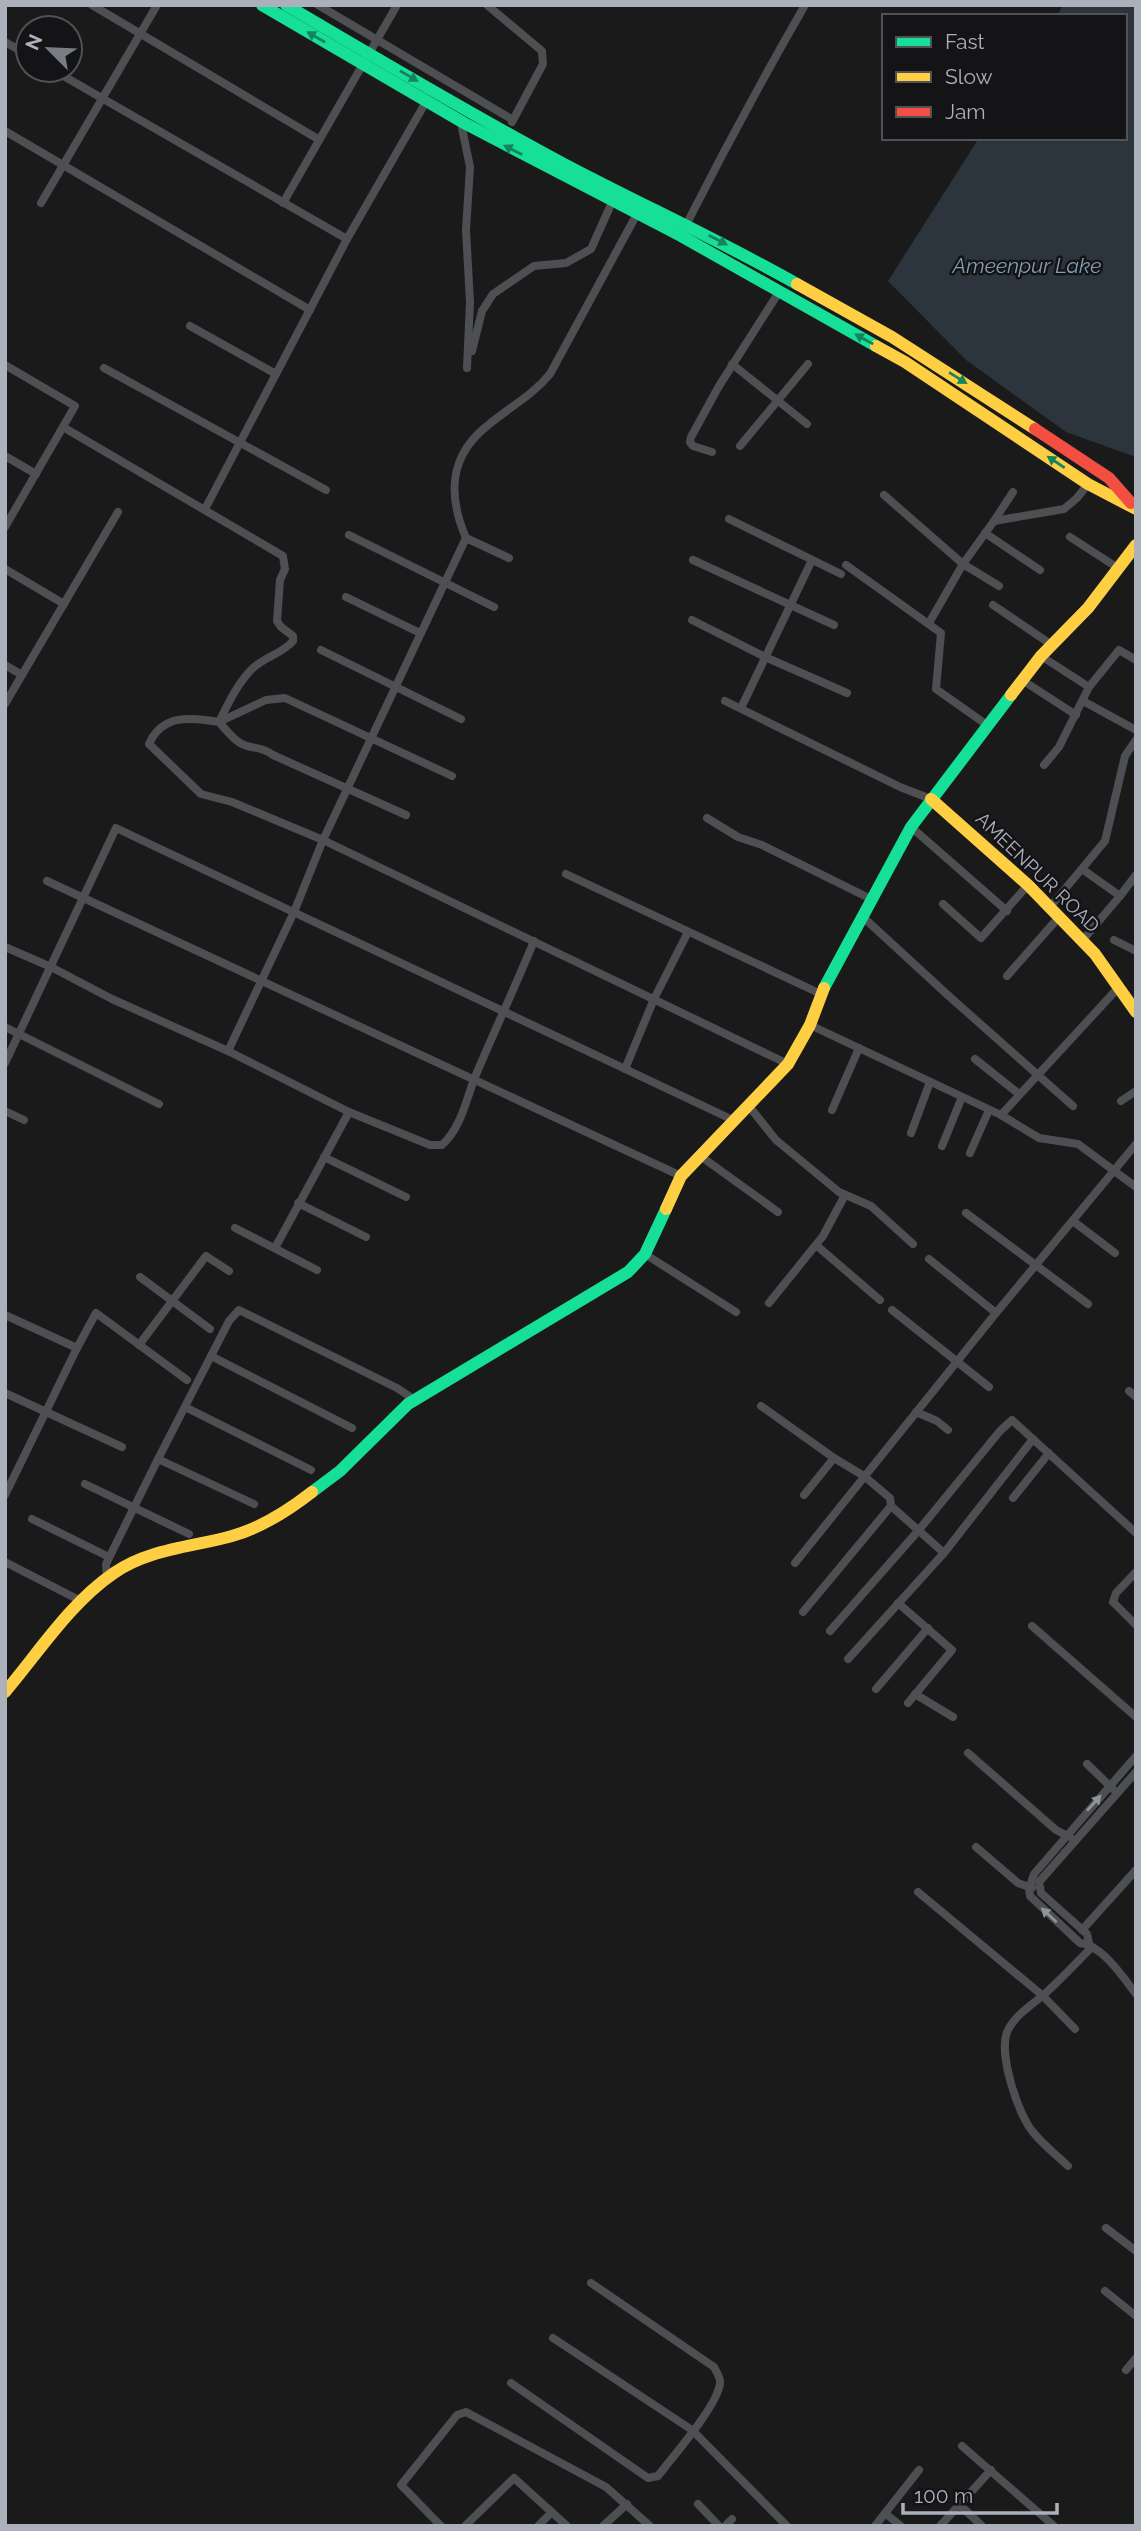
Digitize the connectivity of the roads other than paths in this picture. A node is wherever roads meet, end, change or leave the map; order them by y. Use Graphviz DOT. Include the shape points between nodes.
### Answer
graph roads {
  1 [pos="92,5"];
  2 [pos="157,5"];
  3 [pos="262,5"];
  4 [pos="286,5"];
  5 [pos="318,5"];
  6 [pos="397,5"];
  7 [pos="487,5"];
  8 [pos="805,5"];
  9 [pos="141,34"];
  10 [pos="377,40"];
  11 [pos="365,58"];
  12 [pos="78,84"];
  13 [pos="430,96"];
  14 [pos="102,98"];
  15 [pos="466,117"];
  16 [pos="509,126"];
  17 [pos="5,131"];
  18 [pos="318,139"];
  19 [pos="63,165"];
  20 [pos="613,200"];
  21 [pos="41,203"];
  22 [pos="283,203"];
  23 [pos="640,208"];
  24 [pos="684,230"];
  25 [pos="347,239"];
  26 [pos="779,292"];
  27 [pos="310,310"];
  28 [pos="190,326"];
  29 [pos="732,364"];
  30 [pos="808,364"];
  31 [pos="5,365"];
  32 [pos="104,368"];
  33 [pos="276,374"];
  34 [pos="778,400"];
  35 [pos="807,424"];
  36 [pos="63,427"];
  37 [pos="239,444"];
  38 [pos="740,446"];
  39 [pos="712,452"];
  40 [pos="5,456"];
  41 [pos="36,474"];
  42 [pos="1088,484"];
  43 [pos="326,490"];
  44 [pos="1013,492"];
  45 [pos="884,495"];
  46 [pos="1136,508"];
  47 [pos="205,509"];
  48 [pos="118,512"];
  49 [pos="729,519"];
  50 [pos="994,521"];
  51 [pos="5,527"];
  52 [pos="985,533"];
  53 [pos="349,535"];
  54 [pos="1070,537"];
  55 [pos="466,538"];
  56 [pos="1136,545"];
  57 [pos="509,558"];
  58 [pos="693,560"];
  59 [pos="812,560"];
  60 [pos="963,564"];
  61 [pos="846,565"];
  62 [pos="1118,568"];
  63 [pos="5,569"];
  64 [pos="1040,570"];
  65 [pos="841,574"];
  66 [pos="445,583"];
  67 [pos="999,586"];
  68 [pos="346,597"];
  69 [pos="64,604"];
  70 [pos="790,605"];
  71 [pos="993,605"];
  72 [pos="494,607"];
  73 [pos="692,620"];
  74 [pos="929,623"];
  75 [pos="834,625"];
  76 [pos="420,633"];
  77 [pos="1052,645"];
  78 [pos="321,650"];
  79 [pos="1041,656"];
  80 [pos="765,657"];
  81 [pos="1136,660"];
  82 [pos="5,665"];
  83 [pos="22,675"];
  84 [pos="1022,680"];
  85 [pos="396,686"];
  86 [pos="1088,687"];
  87 [pos="847,692"];
  88 [pos="725,701"];
  89 [pos="1083,701"];
  90 [pos="5,704"];
  91 [pos="741,708"];
  92 [pos="1076,715"];
  93 [pos="461,719"];
  94 [pos="219,722"];
  95 [pos="987,725"];
  96 [pos="1136,730"];
  97 [pos="372,738"];
  98 [pos="1136,740"];
  99 [pos="1044,765"];
  100 [pos="452,776"];
  101 [pos="348,788"];
  102 [pos="931,799"];
  103 [pos="406,815"];
  104 [pos="707,818"];
  105 [pos="911,827"];
  106 [pos="323,840"];
  107 [pos="1082,869"];
  108 [pos="566,874"];
  109 [pos="1136,875"];
  110 [pos="47,881"];
  111 [pos="1028,885"];
  112 [pos="1120,897"];
  113 [pos="83,898"];
  114 [pos="873,900"];
  115 [pos="943,904"];
  116 [pos="1007,911"];
  117 [pos="294,912"];
  118 [pos="1054,912"];
  119 [pos="864,918"];
  120 [pos="688,932"];
  121 [pos="1114,940"];
  122 [pos="1082,941"];
  123 [pos="534,942"];
  124 [pos="5,947"];
  125 [pos="1136,951"];
  126 [pos="51,967"];
  127 [pos="1007,976"];
  128 [pos="260,980"];
  129 [pos="1118,988"];
  130 [pos="821,994"];
  131 [pos="653,999"];
  132 [pos="505,1012"];
  133 [pos="1136,1012"];
  134 [pos="810,1025"];
  135 [pos="5,1027"];
  136 [pos="19,1034"];
  137 [pos="859,1048"];
  138 [pos="228,1051"];
  139 [pos="975,1059"];
  140 [pos="5,1063"];
  141 [pos="788,1064"];
  142 [pos="625,1069"];
  143 [pos="1037,1074"];
  144 [pos="474,1079"];
  145 [pos="930,1082"];
  146 [pos="1136,1091"];
  147 [pos="1019,1094"];
  148 [pos="962,1097"];
  149 [pos="1121,1101"];
  150 [pos="159,1104"];
  151 [pos="748,1105"];
  152 [pos="1073,1106"];
  153 [pos="832,1110"];
  154 [pos="989,1110"];
  155 [pos="5,1111"];
  156 [pos="349,1112"];
  157 [pos="1001,1115"];
  158 [pos="24,1120"];
  159 [pos="733,1120"];
  160 [pos="911,1133"];
  161 [pos="1136,1144"];
  162 [pos="942,1146"];
  163 [pos="970,1153"];
  164 [pos="699,1155"];
  165 [pos="324,1157"];
  166 [pos="1115,1171"];
  167 [pos="681,1175"];
  168 [pos="1136,1187"];
  169 [pos="845,1195"];
  170 [pos="406,1197"];
  171 [pos="298,1203"];
  172 [pos="778,1212"];
  173 [pos="966,1213"];
  174 [pos="1073,1221"];
  175 [pos="235,1228"];
  176 [pos="366,1237"];
  177 [pos="913,1244"];
  178 [pos="816,1245"];
  179 [pos="275,1248"];
  180 [pos="1115,1253"];
  181 [pos="645,1254"];
  182 [pos="929,1259"];
  183 [pos="1036,1264"];
  184 [pos="317,1270"];
  185 [pos="229,1271"];
  186 [pos="140,1278"];
  187 [pos="880,1300"];
  188 [pos="172,1301"];
  189 [pos="769,1303"];
  190 [pos="1088,1304"];
  191 [pos="892,1310"];
  192 [pos="736,1312"];
  193 [pos="996,1312"];
  194 [pos="5,1315"];
  195 [pos="210,1329"];
  196 [pos="139,1345"];
  197 [pos="77,1348"];
  198 [pos="211,1356"];
  199 [pos="958,1360"];
  200 [pos="187,1380"];
  201 [pos="989,1387"];
  202 [pos="5,1393"];
  203 [pos="415,1400"];
  204 [pos="761,1406"];
  205 [pos="185,1407"];
  206 [pos="46,1411"];
  207 [pos="916,1412"];
  208 [pos="352,1428"];
  209 [pos="948,1430"];
  210 [pos="1033,1439"];
  211 [pos="122,1447"];
  212 [pos="1049,1453"];
  213 [pos="834,1458"];
  214 [pos="158,1459"];
  215 [pos="311,1470"];
  216 [pos="864,1476"];
  217 [pos="85,1484"];
  218 [pos="6,1491"];
  219 [pos="804,1495"];
  220 [pos="1013,1498"];
  221 [pos="254,1504"];
  222 [pos="891,1506"];
  223 [pos="134,1507"];
  224 [pos="32,1518"];
  225 [pos="1135,1530"];
  226 [pos="918,1531"];
  227 [pos="188,1534"];
  228 [pos="944,1553"];
  229 [pos="109,1557"];
  230 [pos="5,1562"];
  231 [pos="795,1563"];
  232 [pos="1136,1572"];
  233 [pos="107,1579"];
  234 [pos="80,1601"];
  235 [pos="898,1603"];
  236 [pos="803,1612"];
  237 [pos="1136,1625"];
  238 [pos="1032,1626"];
  239 [pos="928,1628"];
  240 [pos="830,1631"];
  241 [pos="848,1659"];
  242 [pos="876,1689"];
  243 [pos="5,1692"];
  244 [pos="915,1694"];
  245 [pos="908,1703"];
  246 [pos="953,1717"];
  247 [pos="1136,1717"];
  248 [pos="968,1753"];
  249 [pos="1136,1756"];
  250 [pos="1087,1764"];
  251 [pos="1136,1772"];
  252 [pos="1110,1786"];
  253 [pos="1118,1793"];
  254 [pos="1065,1836"];
  255 [pos="1076,1839"];
  256 [pos="976,1847"];
  257 [pos="1136,1870"];
  258 [pos="1034,1888"];
  259 [pos="918,1892"];
  260 [pos="1082,1930"];
  261 [pos="1090,1945"];
  262 [pos="1136,1994"];
  263 [pos="1043,1996"];
  264 [pos="1075,2029"];
  265 [pos="1068,2166"];
  266 [pos="1105,2228"];
  267 [pos="1136,2251"];
  268 [pos="591,2283"];
  269 [pos="1105,2291"];
  270 [pos="1136,2316"];
  271 [pos="553,2338"];
  272 [pos="1136,2358"];
  273 [pos="1126,2370"];
  274 [pos="511,2383"];
  275 [pos="692,2430"];
  276 [pos="961,2446"];
  277 [pos="919,2470"];
  278 [pos="991,2470"];
  279 [pos="627,2504"];
  280 [pos="698,2504"];
  281 [pos="960,2505"];
  282 [pos="552,2512"];
  283 [pos="886,2514"];
  284 [pos="732,2519"];
  285 [pos="472,2524"];
  286 [pos="441,2526"];
  287 [pos="538,2526"];
  288 [pos="566,2526"];
  289 [pos="603,2526"];
  290 [pos="650,2526"];
  291 [pos="719,2526"];
  292 [pos="725,2526"];
  293 [pos="787,2526"];
  294 [pos="875,2526"];
  295 [pos="901,2526"];
  296 [pos="940,2526"];
  297 [pos="982,2526"];
  298 [pos="1054,2526"];
  1 -- 9 [label="street"];
  2 -- 9 [label="street"];
  11 -- 3 [label="street, one-way"];
  4 -- 11 [label="street"];
  5 -- 10 [label="street"];
  6 -- 10 [label="street"];
  7 -- 16 [label="street" via="542,51 543,64"];
  8 -- 24 [label="street" via="750,99"];
  9 -- 14 [label="street"];
  9 -- 18 [label="street"];
  10 -- 11 [label="street"];
  10 -- 16 [label="street"];
  11 -- 13 [label="street"];
  11 -- 18 [label="street"];
  12 -- 14 [label="street"];
  13 -- 15 [label="street"];
  13 -- 25 [label="street"];
  14 -- 19 [label="street"];
  14 -- 22 [label="street"];
  15 -- 16 [label="street"];
  20 -- 15 [label="street, one-way"];
  15 -- 20 [label="street" via="462,128 470,167 467,368 482,311 493,294 534,266 566,263 591,249"];
  16 -- 23 [label="street"];
  17 -- 19 [label="street"];
  18 -- 22 [label="street"];
  19 -- 21 [label="street"];
  19 -- 27 [label="street"];
  20 -- 23 [label="street"];
  22 -- 25 [label="street"];
  23 -- 24 [label="street"];
  23 -- 55 [label="street" via="550,374 485,427 457,464 454,496"];
  24 -- 26 [label="street"];
  24 -- 46 [label="street, one-way" via="892,337 1109,478"];
  25 -- 27 [label="street"];
  26 -- 29 [label="street"];
  42 -- 26 [label="street, one-way" via="905,362"];
  27 -- 33 [label="street"];
  28 -- 33 [label="street"];
  29 -- 34 [label="street"];
  29 -- 39 [label="street" via="691,437 693,446"];
  30 -- 34 [label="street"];
  31 -- 36 [label="street" via="75,406"];
  32 -- 37 [label="street"];
  33 -- 37 [label="street"];
  34 -- 35 [label="street"];
  34 -- 38 [label="street"];
  36 -- 41 [label="street"];
  36 -- 47 [label="street"];
  37 -- 43 [label="street"];
  37 -- 47 [label="street"];
  40 -- 41 [label="street"];
  41 -- 51 [label="street"];
  42 -- 46 [label="street"];
  42 -- 50 [label="street" via="1064,509"];
  44 -- 50 [label="street"];
  45 -- 60 [label="street"];
  47 -- 94 [label="street" via="283,556 277,621 294,638 251,669"];
  48 -- 69 [label="street"];
  49 -- 59 [label="street"];
  50 -- 52 [label="street"];
  52 -- 60 [label="street"];
  52 -- 64 [label="street"];
  53 -- 66 [label="street"];
  54 -- 62 [label="street"];
  55 -- 57 [label="street"];
  55 -- 66 [label="street"];
  56 -- 62 [label="street"];
  58 -- 70 [label="street"];
  59 -- 65 [label="street"];
  59 -- 70 [label="street"];
  60 -- 67 [label="street"];
  60 -- 74 [label="street"];
  61 -- 74 [label="street"];
  62 -- 77 [label="street"];
  63 -- 69 [label="street"];
  66 -- 72 [label="street"];
  66 -- 76 [label="street"];
  68 -- 76 [label="street"];
  69 -- 83 [label="street"];
  70 -- 75 [label="street"];
  70 -- 80 [label="street"];
  71 -- 77 [label="street"];
  73 -- 80 [label="street"];
  74 -- 95 [label="street" via="941,633 936,689"];
  76 -- 85 [label="street"];
  77 -- 79 [label="street"];
  78 -- 85 [label="street"];
  79 -- 84 [label="street"];
  79 -- 86 [label="street"];
  80 -- 87 [label="street"];
  80 -- 91 [label="street"];
  81 -- 86 [label="street" via="1119,650"];
  82 -- 83 [label="street"];
  83 -- 90 [label="street"];
  84 -- 92 [label="street"];
  84 -- 95 [label="street"];
  85 -- 93 [label="street"];
  85 -- 97 [label="street"];
  86 -- 89 [label="street"];
  88 -- 91 [label="street"];
  89 -- 92 [label="street"];
  89 -- 96 [label="street"];
  91 -- 102 [label="street"];
  92 -- 99 [label="street"];
  94 -- 97 [label="street" via="266,700 285,698"];
  94 -- 101 [label="street" via="238,742 264,748"];
  94 -- 106 [label="street" via="176,719 156,731 149,744 201,794"];
  95 -- 102 [label="street"];
  97 -- 100 [label="street"];
  97 -- 101 [label="street"];
  98 -- 107 [label="street" via="1125,756 1105,841"];
  101 -- 103 [label="street"];
  101 -- 106 [label="street"];
  102 -- 105 [label="street"];
  102 -- 111 [label="street, AMEENPUR ROAD"];
  104 -- 114 [label="street"];
  105 -- 114 [label="street"];
  105 -- 116 [label="street"];
  106 -- 117 [label="street"];
  106 -- 123 [label="street"];
  107 -- 112 [label="street"];
  107 -- 118 [label="street"];
  108 -- 120 [label="street"];
  109 -- 112 [label="street"];
  110 -- 113 [label="street"];
  111 -- 116 [label="street"];
  111 -- 118 [label="street, AMEENPUR ROAD"];
  112 -- 122 [label="street"];
  113 -- 117 [label="street" via="116,828"];
  113 -- 126 [label="street"];
  113 -- 128 [label="street"];
  114 -- 119 [label="street"];
  115 -- 116 [label="street" via="981,938"];
  117 -- 128 [label="street"];
  117 -- 132 [label="street"];
  118 -- 122 [label="street, AMEENPUR ROAD"];
  118 -- 127 [label="street"];
  119 -- 130 [label="street"];
  119 -- 143 [label="street"];
  120 -- 130 [label="street"];
  120 -- 131 [label="street"];
  121 -- 125 [label="street"];
  122 -- 129 [label="street, AMEENPUR ROAD"];
  123 -- 131 [label="street"];
  123 -- 132 [label="street"];
  124 -- 126 [label="street"];
  126 -- 136 [label="street"];
  126 -- 138 [label="street"];
  128 -- 138 [label="street"];
  128 -- 144 [label="street"];
  129 -- 133 [label="street, AMEENPUR ROAD"];
  129 -- 143 [label="street"];
  130 -- 134 [label="street"];
  131 -- 141 [label="street"];
  131 -- 142 [label="street"];
  132 -- 142 [label="street"];
  132 -- 144 [label="street"];
  134 -- 137 [label="street"];
  134 -- 141 [label="street"];
  135 -- 136 [label="street"];
  136 -- 140 [label="street"];
  136 -- 150 [label="street"];
  137 -- 145 [label="street"];
  137 -- 153 [label="street"];
  138 -- 156 [label="street"];
  139 -- 147 [label="street"];
  141 -- 151 [label="street"];
  142 -- 159 [label="street"];
  143 -- 147 [label="street"];
  143 -- 152 [label="street"];
  144 -- 156 [label="street" via="466,1106 442,1145 429,1145"];
  144 -- 167 [label="street"];
  145 -- 148 [label="street"];
  145 -- 160 [label="street"];
  146 -- 149 [label="street"];
  147 -- 157 [label="street"];
  148 -- 154 [label="street"];
  148 -- 162 [label="street"];
  151 -- 159 [label="street"];
  151 -- 169 [label="street" via="776,1140"];
  154 -- 157 [label="street"];
  154 -- 163 [label="street"];
  155 -- 158 [label="street"];
  156 -- 165 [label="street"];
  157 -- 166 [label="street" via="1040,1138 1078,1144"];
  159 -- 164 [label="street"];
  161 -- 166 [label="street"];
  164 -- 167 [label="street"];
  164 -- 172 [label="street"];
  165 -- 170 [label="street"];
  165 -- 171 [label="street"];
  166 -- 168 [label="street"];
  166 -- 174 [label="street"];
  167 -- 181 [label="street"];
  169 -- 177 [label="street" via="871,1206"];
  169 -- 178 [label="street"];
  171 -- 176 [label="street"];
  171 -- 179 [label="street"];
  173 -- 183 [label="street"];
  174 -- 180 [label="street"];
  174 -- 183 [label="street"];
  175 -- 179 [label="street"];
  178 -- 187 [label="street"];
  178 -- 189 [label="street"];
  179 -- 184 [label="street"];
  181 -- 192 [label="street"];
  181 -- 203 [label="street" via="628,1272"];
  182 -- 193 [label="street"];
  183 -- 190 [label="street"];
  183 -- 193 [label="street"];
  185 -- 188 [label="street" via="206,1256"];
  186 -- 188 [label="street"];
  188 -- 195 [label="street"];
  188 -- 196 [label="street"];
  191 -- 199 [label="street"];
  193 -- 199 [label="street"];
  194 -- 197 [label="street"];
  196 -- 197 [label="street" via="96,1313"];
  196 -- 200 [label="street"];
  197 -- 206 [label="street"];
  198 -- 203 [label="street" via="239,1310"];
  198 -- 205 [label="street"];
  198 -- 208 [label="street"];
  199 -- 201 [label="street"];
  199 -- 207 [label="street"];
  202 -- 206 [label="street"];
  203 -- 233 [label="street" via="340,1471 290,1509 235,1535 151,1555"];
  204 -- 213 [label="street"];
  205 -- 214 [label="street"];
  205 -- 215 [label="street"];
  206 -- 211 [label="street"];
  206 -- 218 [label="street"];
  207 -- 209 [label="street"];
  207 -- 216 [label="street"];
  210 -- 212 [label="street"];
  210 -- 226 [label="street" via="1012,1420"];
  210 -- 228 [label="street"];
  212 -- 220 [label="street"];
  212 -- 225 [label="street"];
  213 -- 216 [label="street"];
  213 -- 219 [label="street"];
  214 -- 221 [label="street"];
  214 -- 223 [label="street"];
  216 -- 222 [label="street" via="890,1498"];
  216 -- 231 [label="street"];
  217 -- 223 [label="street"];
  222 -- 226 [label="street"];
  222 -- 236 [label="street"];
  223 -- 227 [label="street"];
  223 -- 229 [label="street"];
  224 -- 229 [label="street"];
  226 -- 228 [label="street"];
  226 -- 240 [label="street"];
  228 -- 235 [label="street"];
  229 -- 233 [label="street"];
  230 -- 234 [label="street"];
  232 -- 237 [label="street" via="1113,1602"];
  233 -- 234 [label="street"];
  234 -- 243 [label="street"];
  235 -- 239 [label="street"];
  235 -- 241 [label="street"];
  238 -- 247 [label="street"];
  239 -- 242 [label="street"];
  239 -- 244 [label="street" via="952,1650"];
  244 -- 245 [label="street"];
  244 -- 246 [label="street"];
  248 -- 254 [label="street"];
  249 -- 252 [label="street"];
  250 -- 252 [label="street"];
  251 -- 253 [label="street"];
  252 -- 253 [label="street"];
  254 -- 252 [label="street, one-way"];
  253 -- 255 [label="street"];
  254 -- 255 [label="street"];
  254 -- 258 [label="street" via="1034,1874"];
  255 -- 258 [label="street"];
  256 -- 258 [label="street" via="1008,1876"];
  257 -- 260 [label="street"];
  258 -- 260 [label="street"];
  261 -- 258 [label="street, one-way" via="1080,1943 1033,1899"];
  259 -- 263 [label="street"];
  260 -- 261 [label="street"];
  261 -- 262 [label="street"];
  261 -- 263 [label="street"];
  263 -- 264 [label="street"];
  263 -- 265 [label="street" via="1020,2014 1003,2044 1025,2120"];
  266 -- 267 [label="street"];
  268 -- 275 [label="street" via="714,2367 720,2387"];
  269 -- 270 [label="street"];
  271 -- 275 [label="street"];
  272 -- 273 [label="street"];
  274 -- 275 [label="street" via="648,2477 658,2476"];
  275 -- 293 [label="street"];
  276 -- 278 [label="street"];
  277 -- 283 [label="street"];
  278 -- 281 [label="street"];
  278 -- 298 [label="street"];
  279 -- 286 [label="street" via="606,2487 463,2412 401,2485"];
  279 -- 289 [label="street"];
  279 -- 290 [label="street"];
  280 -- 291 [label="street"];
  281 -- 296 [label="street"];
  281 -- 297 [label="street"];
  282 -- 285 [label="street" via="514,2478"];
  282 -- 287 [label="street"];
  282 -- 288 [label="street"];
  283 -- 294 [label="street"];
  283 -- 295 [label="street"];
  284 -- 292 [label="street"];
}
